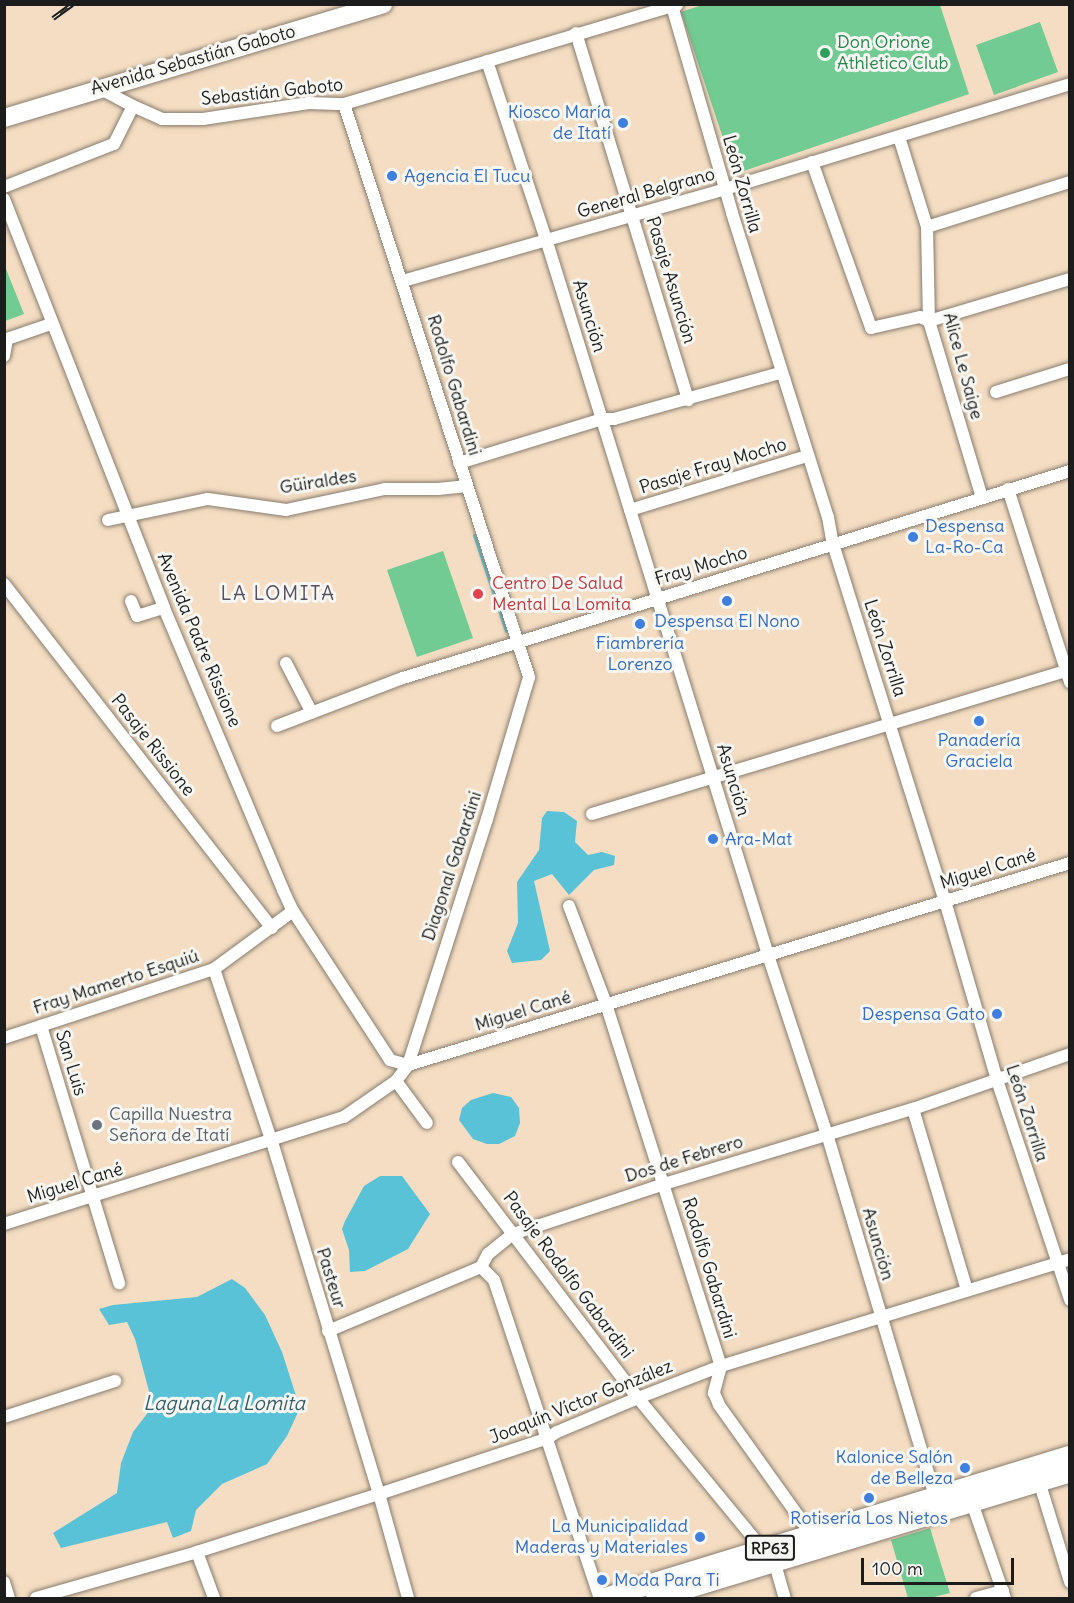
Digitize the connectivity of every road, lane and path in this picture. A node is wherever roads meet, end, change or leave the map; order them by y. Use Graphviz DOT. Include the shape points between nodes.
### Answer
graph roads {
  1 [pos="383,4"];
  2 [pos="673,5"];
  3 [pos="576,33"];
  4 [pos="487,61"];
  5 [pos="1070,84"];
  6 [pos="98,88"];
  7 [pos="344,104"];
  8 [pos="133,106"];
  9 [pos="4,118"];
  10 [pos="899,137"];
  11 [pos="812,162"];
  12 [pos="1070,182"];
  13 [pos="4,187"];
  14 [pos="725,189"];
  15 [pos="4,199"];
  16 [pos="633,215"];
  17 [pos="927,227"];
  18 [pos="546,239"];
  19 [pos="1070,279"];
  20 [pos="403,281"];
  21 [pos="929,321"];
  22 [pos="51,324"];
  23 [pos="4,356"];
  24 [pos="1070,369"];
  25 [pos="780,373"];
  26 [pos="996,392"];
  27 [pos="688,399"];
  28 [pos="602,419"];
  29 [pos="807,456"];
  30 [pos="459,463"];
  31 [pos="1070,471"];
  32 [pos="465,486"];
  33 [pos="1008,489"];
  34 [pos="982,498"];
  35 [pos="630,510"];
  36 [pos="128,513"];
  37 [pos="108,520"];
  38 [pos="833,544"];
  39 [pos="4,584"];
  40 [pos="657,598"];
  41 [pos="131,601"];
  42 [pos="164,608"];
  43 [pos="517,643"];
  44 [pos="286,663"];
  45 [pos="1068,674"];
  46 [pos="529,677"];
  47 [pos="312,713"];
  48 [pos="891,725"];
  49 [pos="277,726"];
  50 [pos="714,778"];
  51 [pos="592,814"];
  52 [pos="1070,863"];
  53 [pos="945,901"];
  54 [pos="569,906"];
  55 [pos="293,911"];
  56 [pos="272,927"];
  57 [pos="768,955"];
  58 [pos="214,969"];
  59 [pos="606,1004"];
  60 [pos="40,1026"];
  61 [pos="4,1038"];
  62 [pos="1070,1054"];
  63 [pos="408,1065"];
  64 [pos="997,1080"];
  65 [pos="396,1081"];
  66 [pos="913,1109"];
  67 [pos="427,1123"];
  68 [pos="827,1134"];
  69 [pos="272,1142"];
  70 [pos="458,1162"];
  71 [pos="664,1184"];
  72 [pos="92,1197"];
  73 [pos="4,1224"];
  74 [pos="513,1234"];
  75 [pos="1064,1261"];
  76 [pos="482,1267"];
  77 [pos="119,1283"];
  78 [pos="967,1290"];
  79 [pos="1070,1300"];
  80 [pos="881,1317"];
  81 [pos="328,1330"];
  82 [pos="721,1366"];
  83 [pos="115,1381"];
  84 [pos="638,1398"];
  85 [pos="4,1417"];
  86 [pos="548,1438"];
  87 [pos="1070,1456"];
  88 [pos="1070,1472"];
  89 [pos="1039,1481"];
  90 [pos="379,1494"];
  91 [pos="969,1494"];
  92 [pos="937,1504"];
  93 [pos="815,1544"];
  94 [pos="197,1552"];
  95 [pos="768,1557"];
  96 [pos="4,1582"];
  97 [pos="1070,1582"];
  98 [pos="1004,1595"];
  99 [pos="9,1599"];
  100 [pos="36,1599"];
  101 [pos="214,1599"];
  102 [pos="408,1599"];
  103 [pos="600,1599"];
  104 [pos="605,1599"];
  105 [pos="656,1599"];
  106 [pos="786,1599"];
  107 [pos="976,1599"];
  1 -- 6 [label="main road, Avenida Sebastián Gaboto"];
  2 -- 3 [label="street, Sebastián Gaboto"];
  2 -- 14 [label="street, León Zorrilla"];
  3 -- 4 [label="street, Sebastián Gaboto"];
  3 -- 16 [label="street, Pasaje Asunción"];
  4 -- 7 [label="street, Sebastián Gaboto"];
  4 -- 18 [label="street, Asunción"];
  5 -- 10 [label="street, General Belgrano"];
  6 -- 8 [label="street, Sebastián Gaboto"];
  6 -- 9 [label="main road, Avenida Sebastián Gaboto"];
  7 -- 8 [label="street, Sebastián Gaboto" via="309,103 203,119 162,119"];
  7 -- 20 [label="street, Rodolfo Gabardini"];
  8 -- 13 [label="street" via="114,144"];
  10 -- 11 [label="street, General Belgrano"];
  10 -- 17 [label="street, Alice Le Saige"];
  11 -- 14 [label="street, General Belgrano"];
  11 -- 21 [label="street" via="871,328 920,316"];
  12 -- 17 [label="street"];
  14 -- 16 [label="street, General Belgrano"];
  14 -- 25 [label="street, León Zorrilla"];
  15 -- 22 [label="street, Avenida Padre Rissione"];
  16 -- 18 [label="street, General Belgrano"];
  16 -- 27 [label="street, Pasaje Asunción"];
  17 -- 21 [label="street, Alice Le Saige"];
  18 -- 20 [label="street, General Belgrano"];
  18 -- 28 [label="street, Asunción"];
  19 -- 21 [label="street"];
  20 -- 30 [label="street, Rodolfo Gabardini"];
  21 -- 34 [label="street, Alice Le Saige"];
  22 -- 23 [label="street" via="7,339"];
  22 -- 36 [label="street, Avenida Padre Rissione"];
  24 -- 26 [label="street"];
  25 -- 27 [label="street"];
  25 -- 29 [label="street, León Zorrilla"];
  27 -- 28 [label="street"];
  28 -- 30 [label="street"];
  28 -- 35 [label="street, Asunción"];
  29 -- 35 [label="street, Pasaje Fray Mocho"];
  29 -- 38 [label="street, León Zorrilla"];
  30 -- 32 [label="street, Rodolfo Gabardini"];
  31 -- 33 [label="street, Fray Mocho"];
  32 -- 36 [label="street, Güiraldes" via="385,489 286,510 208,499"];
  32 -- 43 [label="street, Rodolfo Gabardini"];
  33 -- 34 [label="street, Fray Mocho"];
  33 -- 45 [label="street"];
  34 -- 38 [label="street, Fray Mocho"];
  35 -- 40 [label="street, Asunción"];
  36 -- 37 [label="street, Güiraldes"];
  36 -- 42 [label="street, Avenida Padre Rissione"];
  38 -- 40 [label="street, Fray Mocho"];
  38 -- 48 [label="street, León Zorrilla"];
  39 -- 56 [label="street, Pasaje Rissione"];
  40 -- 43 [label="street, Fray Mocho"];
  40 -- 50 [label="street, Asunción"];
  41 -- 42 [label="street" via="136,616"];
  42 -- 55 [label="street, Avenida Padre Rissione"];
  43 -- 46 [label="street, Rodolfo Gabardini"];
  43 -- 47 [label="street, Fray Mocho" via="403,678"];
  44 -- 47 [label="street"];
  45 -- 48 [label="street"];
  46 -- 63 [label="street, Diagonal Gabardini"];
  47 -- 49 [label="street, Fray Mocho"];
  48 -- 50 [label="street"];
  48 -- 53 [label="street, León Zorrilla"];
  50 -- 51 [label="street"];
  50 -- 57 [label="street, Asunción"];
  52 -- 53 [label="street, Miguel Cané"];
  53 -- 57 [label="street, Miguel Cané"];
  53 -- 64 [label="street, León Zorrilla"];
  54 -- 59 [label="street, Rodolfo Gabardini"];
  55 -- 56 [label="street, Fray Mamerto Esquiú"];
  55 -- 63 [label="street, Avenida Padre Rissione" via="390,1060"];
  56 -- 58 [label="street, Fray Mamerto Esquiú"];
  57 -- 59 [label="street, Miguel Cané"];
  57 -- 68 [label="street, Asunción"];
  58 -- 60 [label="street, Fray Mamerto Esquiú"];
  58 -- 69 [label="street, Pasteur"];
  59 -- 63 [label="street, Miguel Cané"];
  59 -- 71 [label="street, Rodolfo Gabardini"];
  60 -- 61 [label="street, Fray Mamerto Esquiú"];
  60 -- 72 [label="street, San Luis"];
  62 -- 64 [label="street, Dos de Febrero"];
  63 -- 65 [label="street, Miguel Cané"];
  64 -- 66 [label="street, Dos de Febrero"];
  64 -- 75 [label="street, León Zorrilla"];
  65 -- 67 [label="street"];
  65 -- 69 [label="street, Miguel Cané" via="344,1117"];
  66 -- 68 [label="street, Dos de Febrero"];
  66 -- 78 [label="street"];
  68 -- 71 [label="street, Dos de Febrero"];
  68 -- 80 [label="street, Asunción"];
  69 -- 72 [label="street, Miguel Cané"];
  69 -- 81 [label="street, Pasteur"];
  70 -- 74 [label="street, Pasaje Rodolfo Gabardini"];
  71 -- 74 [label="street, Dos de Febrero"];
  71 -- 82 [label="street, Rodolfo Gabardini"];
  72 -- 73 [label="street, Miguel Cané"];
  72 -- 77 [label="street, San Luis"];
  74 -- 76 [label="street, Dos de Febrero" via="488,1254"];
  74 -- 84 [label="street, Pasaje Rodolfo Gabardini"];
  75 -- 78 [label="street, Joaquín Víctor González"];
  75 -- 79 [label="street, León Zorrilla"];
  76 -- 81 [label="street, Dos de Febrero"];
  76 -- 86 [label="street" via="494,1280"];
  78 -- 80 [label="street, Joaquín Víctor González"];
  80 -- 82 [label="street, Joaquín Víctor González"];
  80 -- 92 [label="street, Asunción"];
  81 -- 90 [label="street, Pasteur"];
  82 -- 84 [label="street, Joaquín Víctor González"];
  82 -- 93 [label="street, Rodolfo Gabardini" via="714,1393 719,1406"];
  83 -- 85 [label="street"];
  84 -- 86 [label="street, Joaquín Víctor González"];
  84 -- 95 [label="street, Pasaje Rodolfo Gabardini"];
  86 -- 90 [label="street, Joaquín Víctor González"];
  86 -- 103 [label="street"];
  87 -- 91 [label="main road, RP63"];
  88 -- 89 [label="main road, RP63"];
  89 -- 91 [label="main road, RP63"];
  89 -- 97 [label="street"];
  90 -- 94 [label="street, Joaquín Víctor González"];
  90 -- 102 [label="street, Pasteur"];
  91 -- 92 [label="main road, RP63"];
  91 -- 98 [label="street"];
  92 -- 93 [label="main road, RP63"];
  93 -- 95 [label="main road, RP63"];
  94 -- 100 [label="street, Joaquín Víctor González"];
  94 -- 101 [label="street"];
  95 -- 104 [label="main road, RP63"];
  95 -- 105 [label="main road, RP63"];
  95 -- 106 [label="street"];
  96 -- 99 [label="street"];
  98 -- 107 [label="street"];
}
